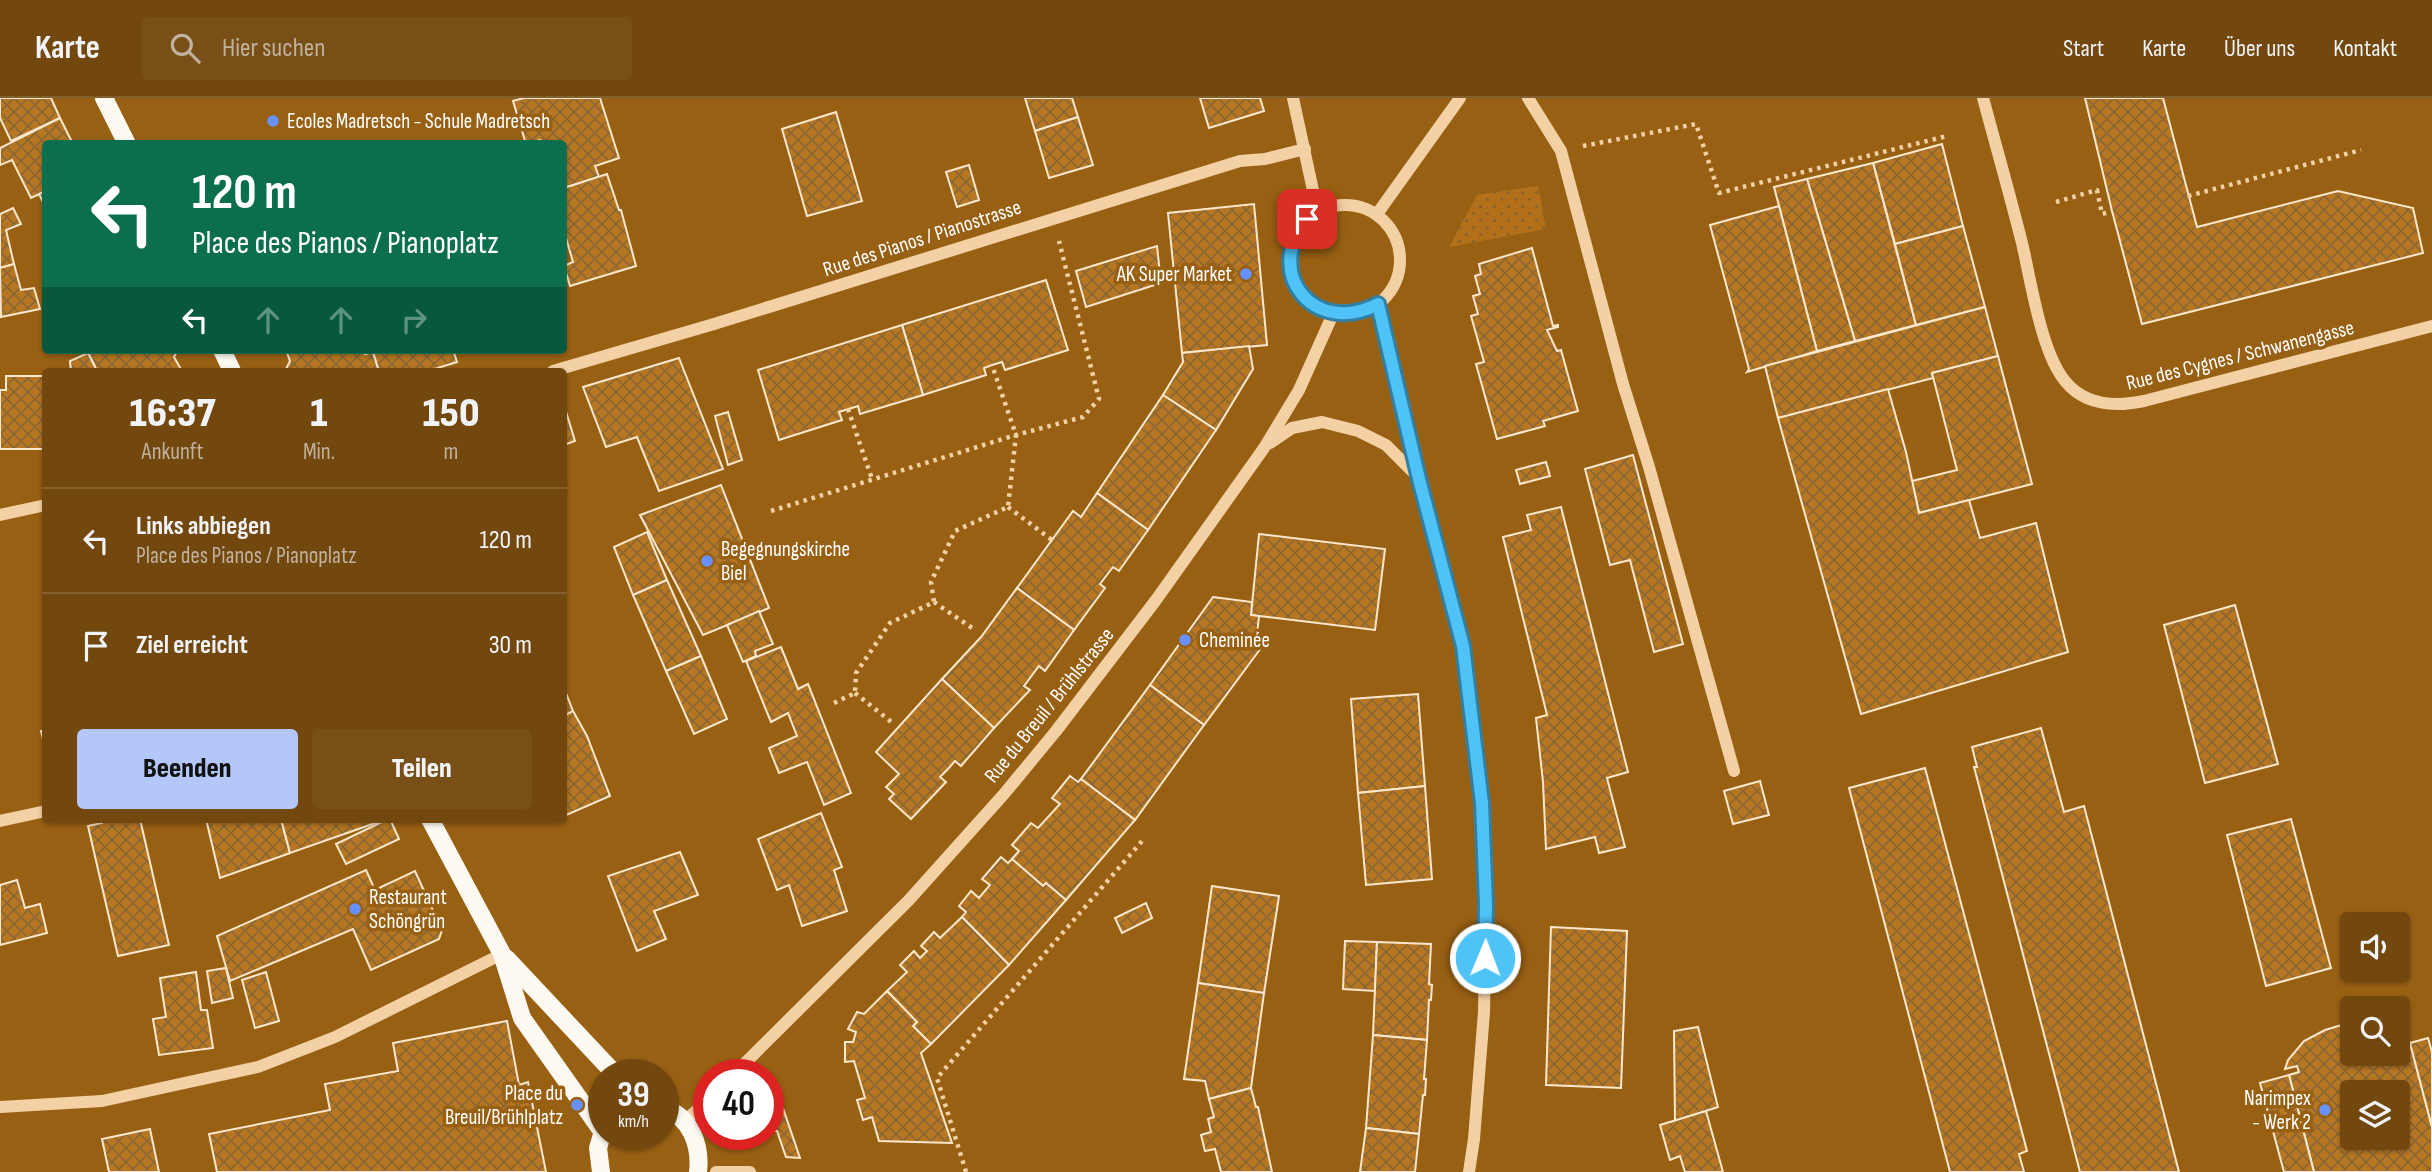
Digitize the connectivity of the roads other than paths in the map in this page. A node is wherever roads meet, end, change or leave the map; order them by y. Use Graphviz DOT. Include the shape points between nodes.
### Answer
graph roads {
  1 [pos="104,98"];
  2 [pos="1293,98"];
  3 [pos="1460,98"];
  4 [pos="1528,98"];
  5 [pos="1983,98"];
  6 [pos="125,140"];
  7 [pos="1305,149"];
  8 [pos="1321,210"];
  9 [pos="1377,214"];
  10 [pos="1378,304"];
  11 [pos="1333,314"];
  12 [pos="2432,326"];
  13 [pos="563,368"];
  14 [pos="1264,447"];
  15 [pos="1419,479"];
  16 [pos="42,506"];
  17 [pos="0,515"];
  18 [pos="1734,771"];
  19 [pos="42,812"];
  20 [pos="0,821"];
  21 [pos="432,823"];
  22 [pos="502,954"];
  23 [pos="601,1059"];
  24 [pos="749,1059"];
  25 [pos="0,1107"];
  26 [pos="588,1108"];
  27 [pos="693,1114"];
  28 [pos="679,1117"];
  29 [pos="685,1121"];
  30 [pos="598,1150"];
  31 [pos="601,1172"];
  32 [pos="698,1172"];
  33 [pos="716,1172"];
  34 [pos="750,1172"];
  35 [pos="1469,1172"];
  1 -- 6 [label="main road"];
  2 -- 7 [label="street"];
  3 -- 9 [label="street"];
  4 -- 18 [label="street" via="1561,151"];
  5 -- 12 [label="street, Rue des Cygnes / Schwanengasse" via="2047,346 2064,381 2078,393 2107,405 2124,405"];
  7 -- 8 [label="street"];
  7 -- 13 [label="street, Rue des Pianos / Pianostrasse" via="1240,161"];
  8 -- 9 [label="street" via="1349,204"];
  8 -- 11 [label="street" via="1296,232 1290,266 1304,297"];
  9 -- 10 [label="street" via="1395,237 1400,266 1396,281"];
  10 -- 11 [label="street" via="1364,312"];
  10 -- 15 [label="street"];
  11 -- 14 [label="street, Rue du Breuil / Brühlstrasse" via="1299,390"];
  14 -- 15 [label="street" via="1292,428 1322,422 1386,444"];
  14 -- 24 [label="street, Rue du Breuil / Brühlstrasse" via="1156,600 1004,794 909,900"];
  15 -- 35 [label="street" via="1463,646 1482,803 1484,1012"];
  16 -- 17 [label="street"];
  19 -- 20 [label="street"];
  21 -- 22 [label="main road"];
  22 -- 23 [label="main road"];
  22 -- 25 [label="street" via="335,1037 258,1067 102,1101"];
  22 -- 26 [label="main road" via="522,1018"];
  27 -- 29 [label="street"];
  28 -- 29 [label="main road"];
  29 -- 32 [label="main road" via="698,1150"];
  30 -- 31 [label="main road"];
  33 -- 34 [label="street"];
}
